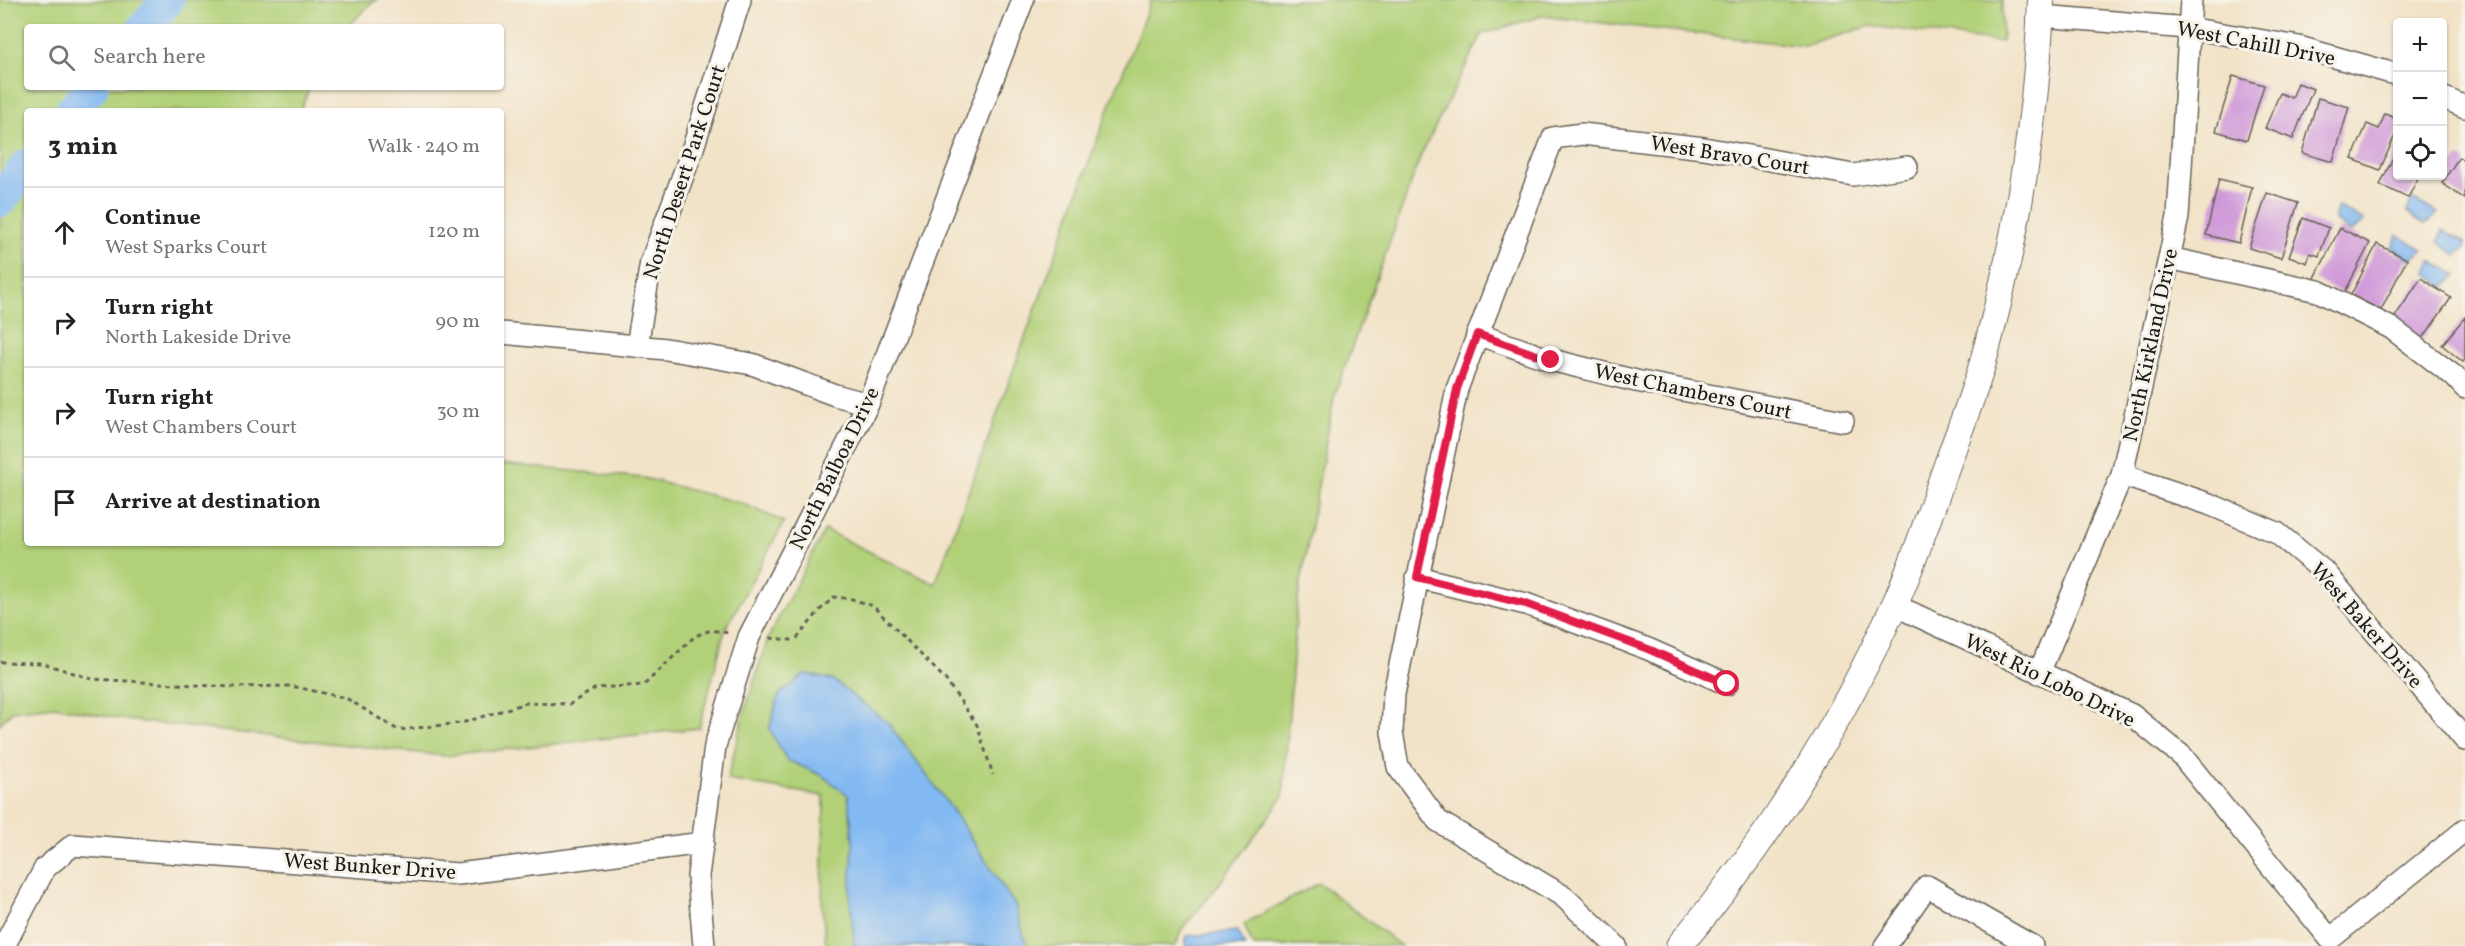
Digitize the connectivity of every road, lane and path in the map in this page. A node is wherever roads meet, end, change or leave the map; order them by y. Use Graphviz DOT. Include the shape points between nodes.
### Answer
graph roads {
  1 [pos="740,0"];
  2 [pos="1023,0"];
  3 [pos="2191,0"];
  4 [pos="2041,8"];
  5 [pos="2188,28"];
  6 [pos="2393,74"];
  7 [pos="2447,99"];
  8 [pos="2465,107"];
  9 [pos="1907,167"];
  10 [pos="2169,258"];
  11 [pos="504,333"];
  12 [pos="1477,334"];
  13 [pos="637,346"];
  14 [pos="2465,388"];
  15 [pos="868,404"];
  16 [pos="1843,421"];
  17 [pos="2122,474"];
  18 [pos="1417,577"];
  19 [pos="1894,605"];
  20 [pos="728,633"];
  21 [pos="765,639"];
  22 [pos="0,662"];
  23 [pos="2039,673"];
  24 [pos="1727,684"];
  25 [pos="2465,740"];
  26 [pos="993,775"];
  27 [pos="2465,830"];
  28 [pos="703,843"];
  29 [pos="4,946"];
  30 [pos="704,946"];
  31 [pos="1616,946"];
  32 [pos="1679,946"];
  33 [pos="1885,946"];
  34 [pos="2032,946"];
  1 -- 13 [label="street, North Desert Park Court" via="691,154 651,262"];
  2 -- 15 [label="street, North Balboa Drive"];
  3 -- 5 [label="street, North Kirkland Drive"];
  4 -- 5 [label="street, West Cahill Drive"];
  4 -- 19 [label="street" via="2036,84 2016,224 1982,364"];
  5 -- 6 [label="street, West Cahill Drive" via="2299,47"];
  5 -- 10 [label="street, North Kirkland Drive" via="2178,217"];
  7 -- 8 [label="street"];
  9 -- 12 [label="street, West Bravo Court" via="1853,175 1704,148 1582,134 1553,138"];
  10 -- 14 [label="street" via="2318,291 2391,328"];
  10 -- 17 [label="street, North Kirkland Drive"];
  11 -- 13 [label="street"];
  12 -- 16 [label="street, West Chambers Court" via="1551,360 1636,381"];
  12 -- 18 [label="street" via="1457,389"];
  13 -- 15 [label="street" via="752,363"];
  15 -- 28 [label="street, North Balboa Drive" via="749,637 715,746"];
  17 -- 23 [label="street, North Kirkland Drive"];
  17 -- 25 [label="street, West Baker Drive" via="2277,533 2326,573"];
  18 -- 24 [label="street" via="1526,604 1648,649"];
  18 -- 31 [label="street" via="1394,694 1392,732 1398,767 1438,821 1563,896"];
  19 -- 23 [label="street, West Rio Lobo Drive"];
  19 -- 32 [label="street" via="1826,740 1746,863"];
  20 -- 22 [label="path" via="711,630 695,636 644,685 596,688 570,704 526,704 462,723 398,730 346,699 291,686 229,687 92,679 42,663"];
  21 -- 26 [label="path" via="797,638 834,597 852,598 873,606 945,679 977,725"];
  23 -- 27 [label="street, West Rio Lobo Drive" via="2132,715 2182,756 2330,939"];
  28 -- 29 [label="street, West Bunker Drive" via="458,874 73,845 45,868"];
  28 -- 30 [label="street, North Balboa Drive" via="698,876"];
  33 -- 34 [label="street" via="1927,886"];
}
